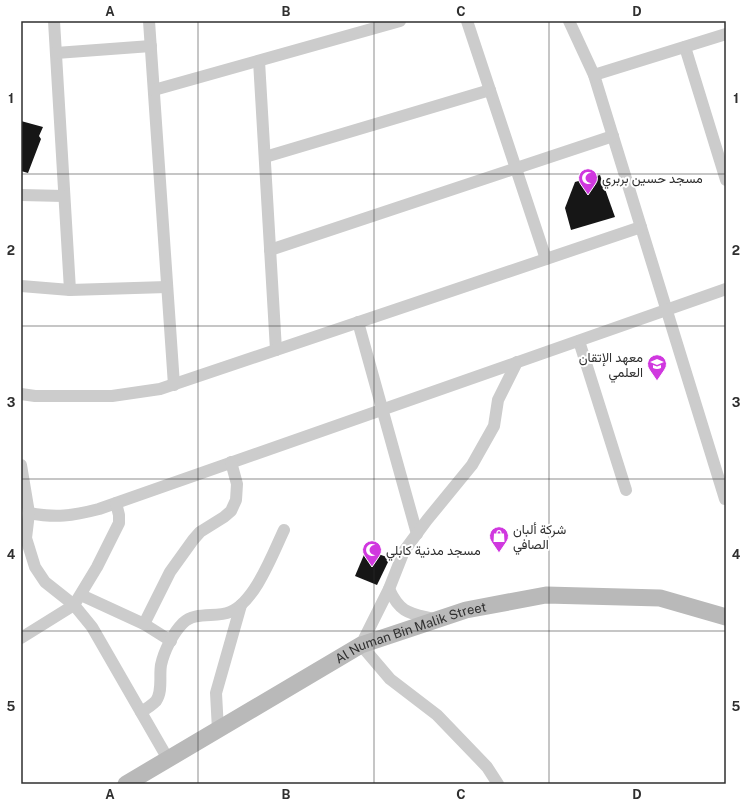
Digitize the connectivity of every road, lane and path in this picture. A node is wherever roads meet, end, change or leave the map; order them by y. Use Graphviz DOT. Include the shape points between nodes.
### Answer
graph roads {
  1 [pos="54,21"];
  2 [pos="149,21"];
  3 [pos="400,21"];
  4 [pos="467,21"];
  5 [pos="569,21"];
  6 [pos="364,26"];
  7 [pos="726,34"];
  8 [pos="151,46"];
  9 [pos="685,47"];
  10 [pos="56,53"];
  11 [pos="259,61"];
  12 [pos="594,75"];
  13 [pos="154,90"];
  14 [pos="490,90"];
  15 [pos="613,136"];
  16 [pos="265,157"];
  17 [pos="516,168"];
  18 [pos="726,180"];
  19 [pos="21,195"];
  20 [pos="64,196"];
  21 [pos="641,227"];
  22 [pos="270,250"];
  23 [pos="546,259"];
  24 [pos="21,286"];
  25 [pos="167,287"];
  26 [pos="726,289"];
  27 [pos="70,290"];
  28 [pos="666,310"];
  29 [pos="358,322"];
  30 [pos="579,340"];
  31 [pos="276,350"];
  32 [pos="517,362"];
  33 [pos="174,385"];
  34 [pos="21,394"];
  35 [pos="382,409"];
  36 [pos="231,462"];
  37 [pos="21,465"];
  38 [pos="626,490"];
  39 [pos="726,498"];
  40 [pos="116,503"];
  41 [pos="29,512"];
  42 [pos="284,530"];
  43 [pos="417,534"];
  44 [pos="389,589"];
  45 [pos="81,595"];
  46 [pos="74,605"];
  47 [pos="241,605"];
  48 [pos="726,617"];
  49 [pos="437,620"];
  50 [pos="144,624"];
  51 [pos="21,638"];
  52 [pos="171,641"];
  53 [pos="361,645"];
  54 [pos="141,712"];
  55 [pos="218,730"];
  56 [pos="168,759"];
  57 [pos="126,784"];
  58 [pos="498,784"];
  1 -- 10 [label="street"];
  2 -- 8 [label="street"];
  3 -- 6 [label="street"];
  4 -- 14 [label="street"];
  5 -- 12 [label="street"];
  6 -- 11 [label="street"];
  7 -- 9 [label="street"];
  8 -- 10 [label="street"];
  8 -- 13 [label="street"];
  9 -- 12 [label="street"];
  9 -- 18 [label="street"];
  10 -- 20 [label="street"];
  11 -- 13 [label="street"];
  11 -- 16 [label="street"];
  12 -- 15 [label="street"];
  13 -- 25 [label="street"];
  14 -- 16 [label="street"];
  14 -- 17 [label="street"];
  15 -- 17 [label="street"];
  15 -- 21 [label="street"];
  16 -- 22 [label="street"];
  17 -- 22 [label="street"];
  17 -- 23 [label="street"];
  19 -- 20 [label="street"];
  20 -- 27 [label="street"];
  21 -- 23 [label="street"];
  21 -- 28 [label="street"];
  22 -- 31 [label="street"];
  23 -- 29 [label="street"];
  24 -- 27 [label="street"];
  25 -- 27 [label="street"];
  25 -- 33 [label="street"];
  26 -- 28 [label="street"];
  28 -- 30 [label="street"];
  28 -- 39 [label="street" via="724,499"];
  29 -- 31 [label="street"];
  29 -- 35 [label="street"];
  30 -- 32 [label="street"];
  30 -- 38 [label="street"];
  31 -- 33 [label="street"];
  32 -- 35 [label="street"];
  32 -- 43 [label="street" via="498,400 494,426 472,464"];
  33 -- 34 [label="street" via="112,396"];
  35 -- 36 [label="street"];
  35 -- 43 [label="street"];
  36 -- 40 [label="street"];
  36 -- 50 [label="street" via="237,484 236,500 231,511 200,532 193,540 170,572"];
  37 -- 41 [label="street"];
  40 -- 41 [label="street" via="74,515 47,516"];
  40 -- 45 [label="street" via="119,523"];
  41 -- 46 [label="street" via="26,538 35,567 45,582"];
  42 -- 47 [label="street" via="258,583"];
  43 -- 44 [label="street" via="404,551"];
  44 -- 49 [label="street" via="395,602 405,612"];
  44 -- 53 [label="street"];
  45 -- 46 [label="street"];
  45 -- 50 [label="street"];
  46 -- 51 [label="street"];
  46 -- 54 [label="street" via="92,627"];
  47 -- 52 [label="street" via="230,612 192,617 184,622"];
  47 -- 55 [label="street" via="216,693"];
  48 -- 49 [label="main road, Al Numan Bin Malik Street" via="660,598 546,595 466,610"];
  49 -- 53 [label="main road, Al Numan Bin Malik Street"];
  50 -- 52 [label="street"];
  52 -- 54 [label="street" via="161,665 160,693 155,701"];
  53 -- 55 [label="main road, Al Numan Bin Malik Street"];
  53 -- 58 [label="street" via="390,679 437,716 487,767"];
  54 -- 56 [label="street"];
  55 -- 56 [label="main road, Al Numan Bin Malik Street"];
  56 -- 57 [label="main road, Al Numan Bin Malik Street"];
}
